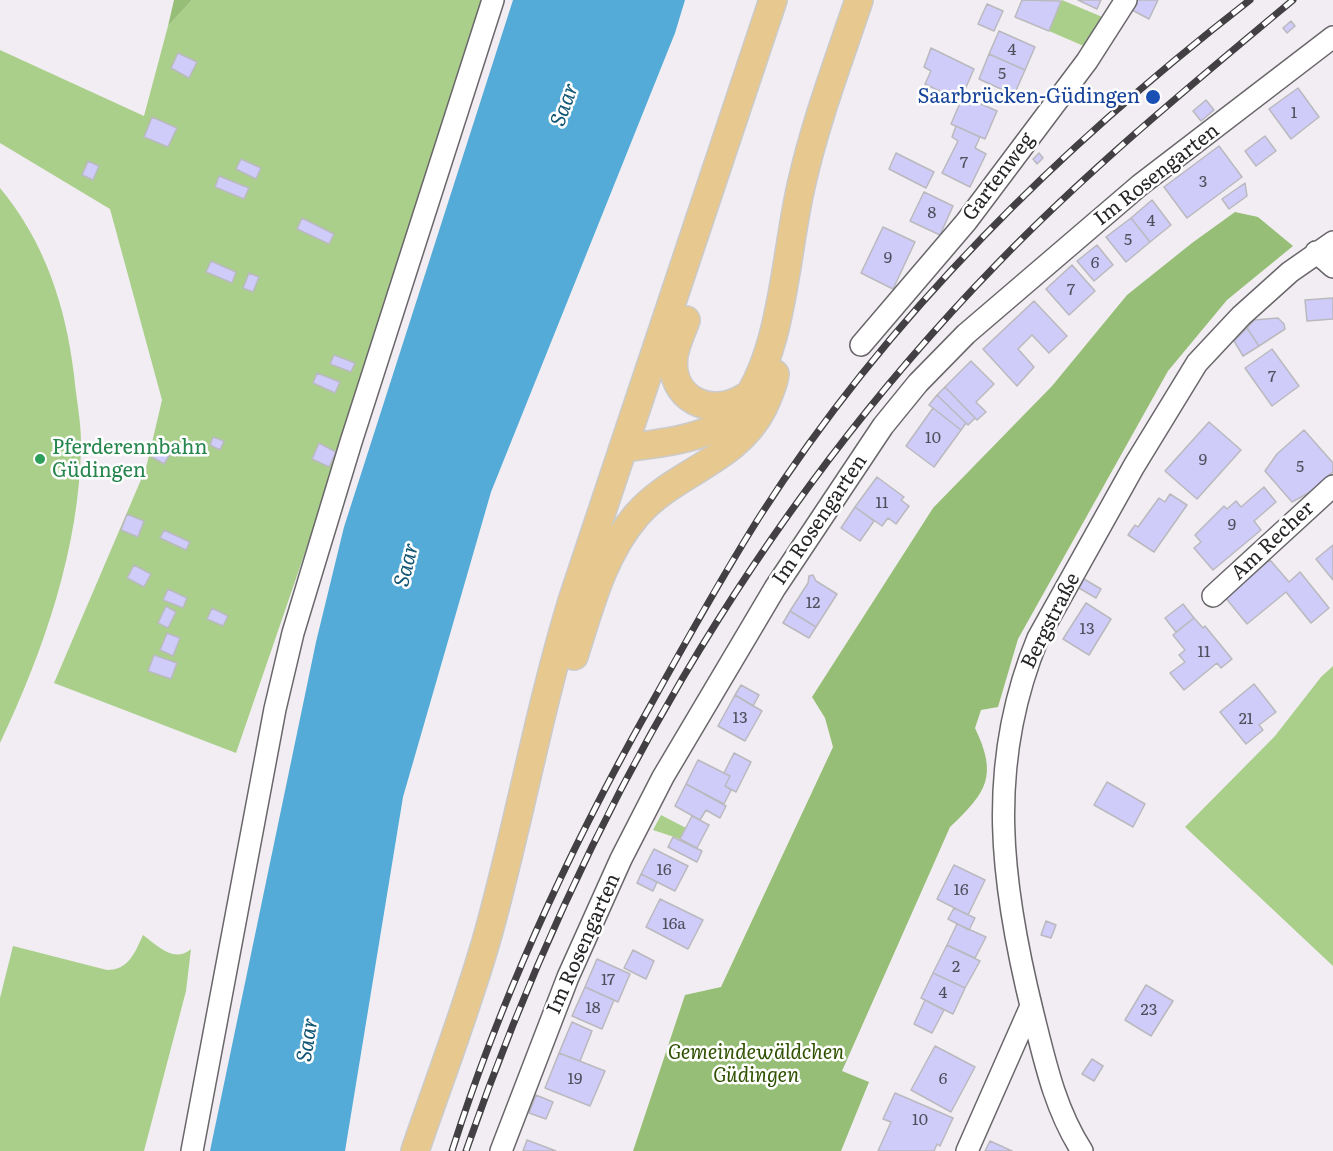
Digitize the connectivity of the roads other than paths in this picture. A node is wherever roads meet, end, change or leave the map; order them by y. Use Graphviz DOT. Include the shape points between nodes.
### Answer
graph roads {
  1 [pos="493,0"];
  2 [pos="776,0"];
  3 [pos="859,0"];
  4 [pos="1126,0"];
  5 [pos="1333,37"];
  6 [pos="1325,247"];
  7 [pos="1333,267"];
  8 [pos="773,339"];
  9 [pos="861,345"];
  10 [pos="749,395"];
  11 [pos="623,448"];
  12 [pos="1333,486"];
  13 [pos="1213,596"];
  14 [pos="528,768"];
  15 [pos="1031,1006"];
  16 [pos="192,1151"];
  17 [pos="415,1151"];
  18 [pos="501,1151"];
  19 [pos="967,1151"];
  20 [pos="1082,1151"];
  1 -- 16 [label="street" via="293,633 275,709"];
  2 -- 10 [label="main road" via="778,36 674,356 675,376 696,403 708,408 722,407"];
  2 -- 11 [label="main road"];
  3 -- 8 [label="main road" via="802,181"];
  4 -- 9 [label="street, Gartenweg" via="1087,61 966,222"];
  5 -- 18 [label="street, Im Rosengarten" via="1140,185 966,333 883,426 775,588 663,777 568,977"];
  6 -- 7 [label="street"];
  6 -- 15 [label="street, Bergstraße" via="1241,316 1197,363 1129,476 1038,638 1025,669 1009,742 1002,831 1011,910"];
  8 -- 10 [label="main road"];
  8 -- 14 [label="main road" via="774,380 756,421 728,451 654,499 617,540 601,574 566,683"];
  10 -- 11 [label="main road" via="738,411 714,427 677,440"];
  11 -- 14 [label="main road" via="547,683"];
  12 -- 13 [label="street, Am Recher"];
  14 -- 17 [label="main road" via="488,935"];
  15 -- 19 [label="street"];
  15 -- 20 [label="street, Bergstraße" via="1049,1083 1063,1119"];
}
